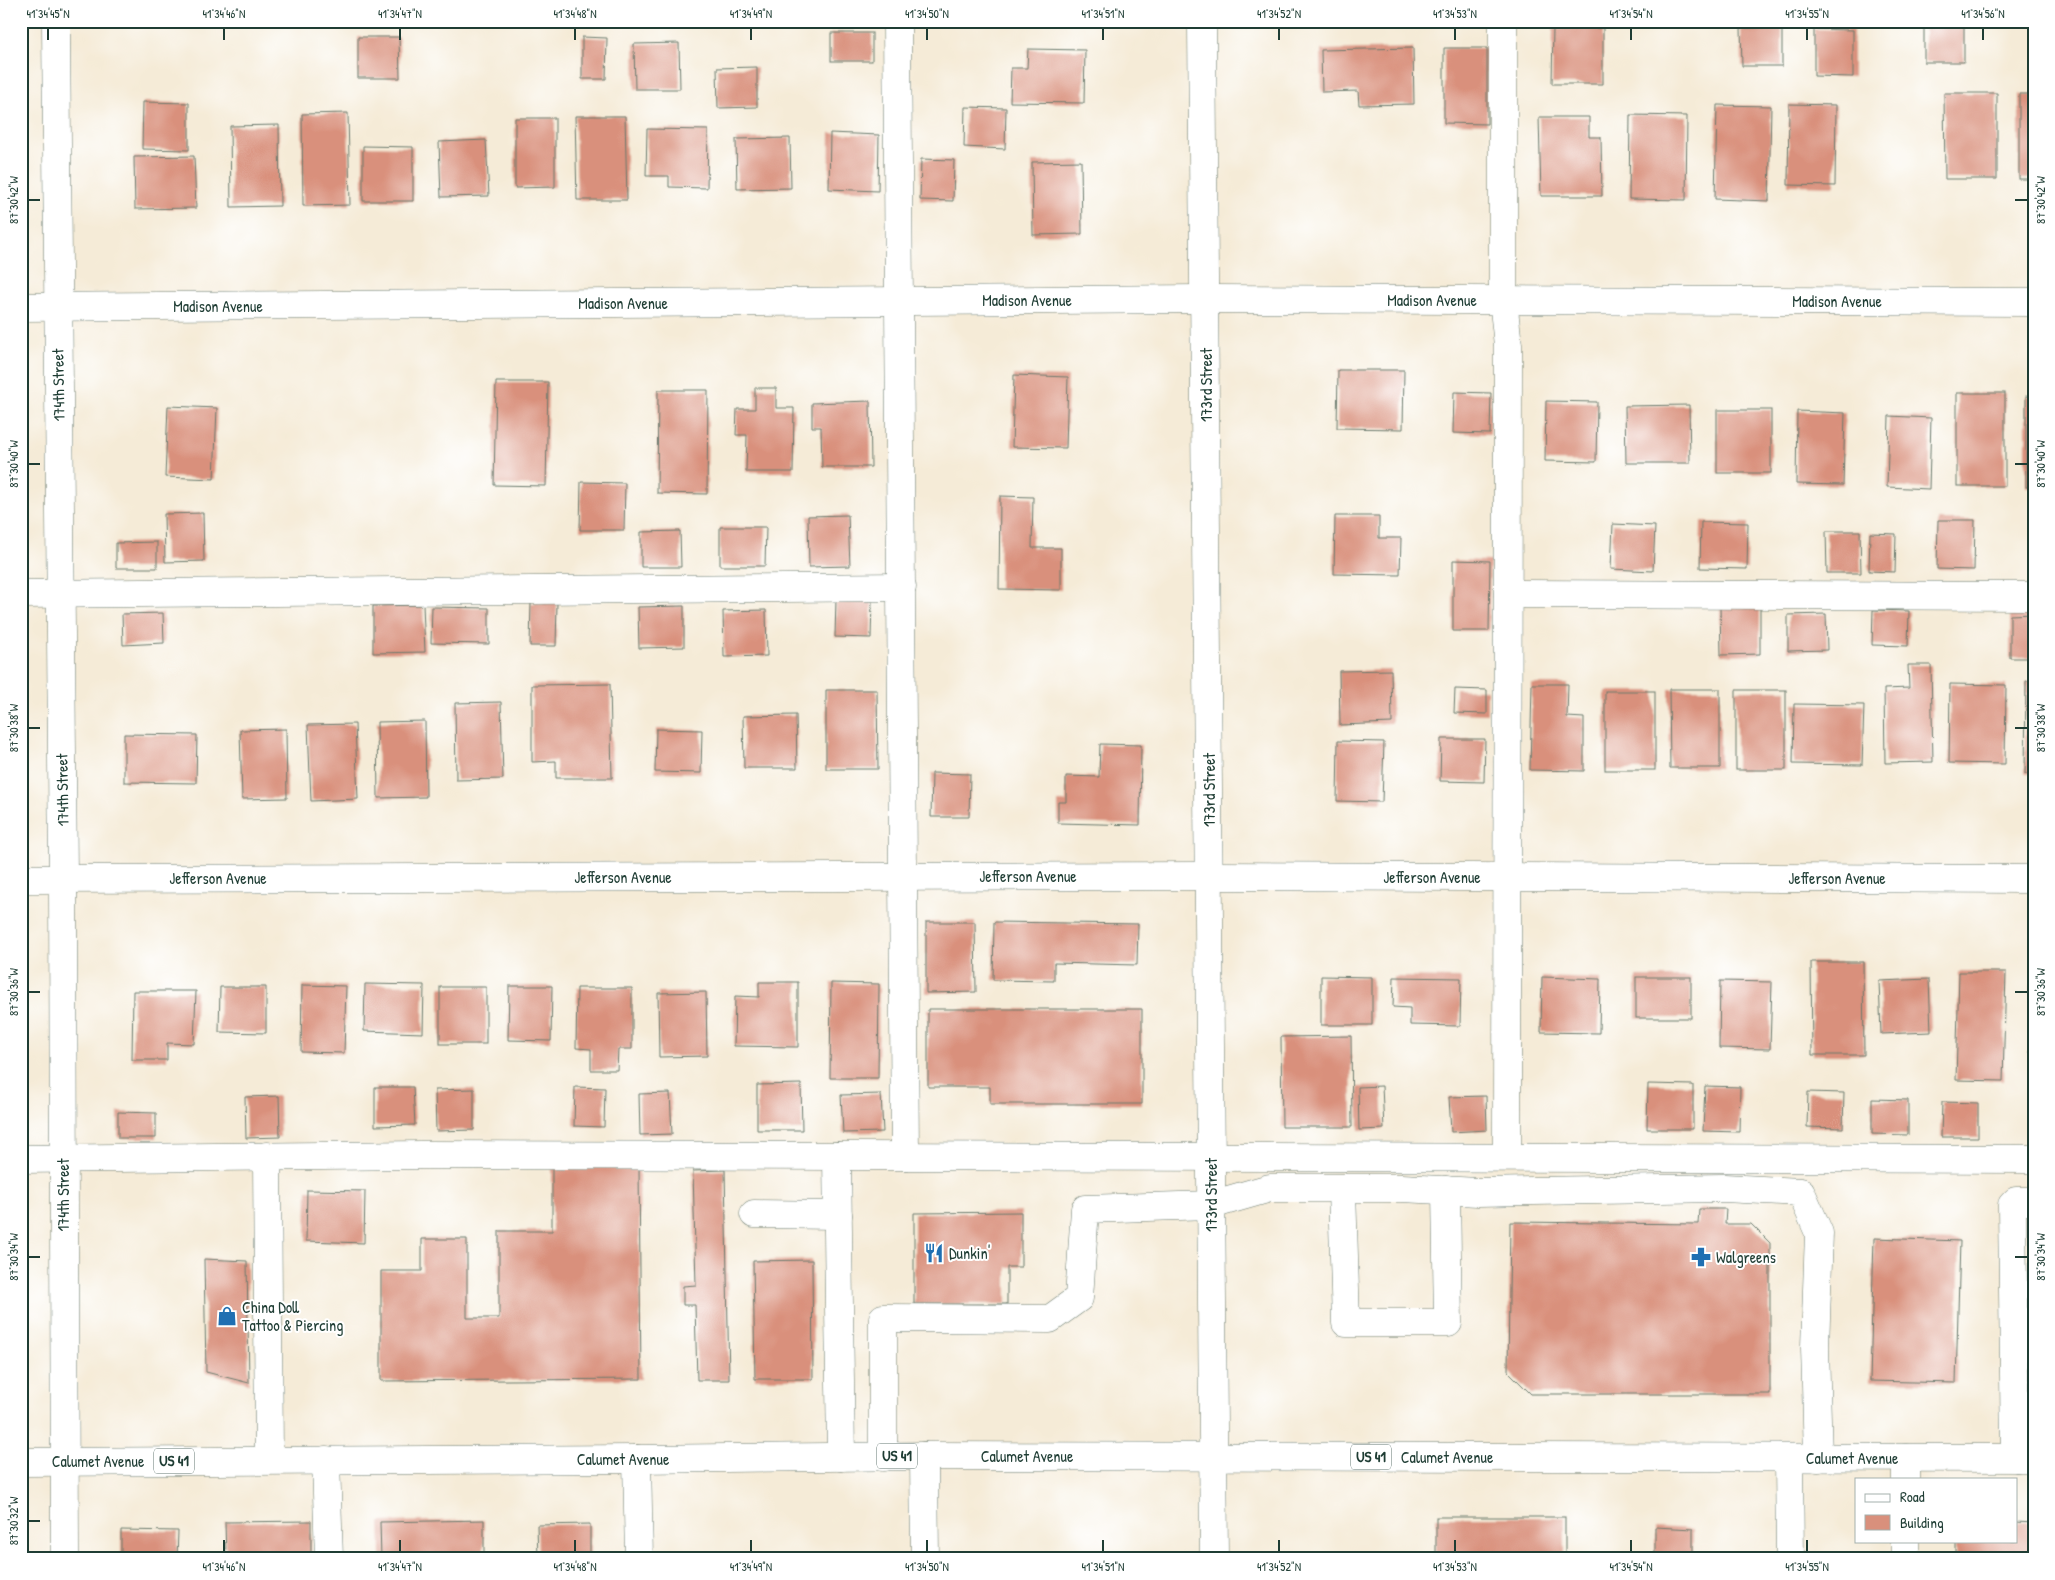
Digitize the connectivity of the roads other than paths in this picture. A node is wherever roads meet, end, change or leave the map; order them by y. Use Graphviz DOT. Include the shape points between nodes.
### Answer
graph roads {
  1 [pos="56,21"];
  2 [pos="897,21"];
  3 [pos="1202,21"];
  4 [pos="1503,21"];
  5 [pos="1206,299"];
  6 [pos="1503,300"];
  7 [pos="900,301"];
  8 [pos="2034,302"];
  9 [pos="21,307"];
  10 [pos="57,307"];
  11 [pos="902,587"];
  12 [pos="21,594"];
  13 [pos="60,594"];
  14 [pos="1508,594"];
  15 [pos="2034,596"];
  16 [pos="904,876"];
  17 [pos="1209,876"];
  18 [pos="1507,877"];
  19 [pos="21,879"];
  20 [pos="62,879"];
  21 [pos="2034,879"];
  22 [pos="267,1156"];
  23 [pos="837,1156"];
  24 [pos="905,1156"];
  25 [pos="1211,1157"];
  26 [pos="1507,1157"];
  27 [pos="63,1159"];
  28 [pos="21,1160"];
  29 [pos="2034,1160"];
  30 [pos="1342,1190"];
  31 [pos="1446,1190"];
  32 [pos="2034,1201"];
  33 [pos="1211,1205"];
  34 [pos="754,1214"];
  35 [pos="838,1215"];
  36 [pos="883,1456"];
  37 [pos="924,1456"];
  38 [pos="841,1457"];
  39 [pos="1213,1457"];
  40 [pos="1789,1458"];
  41 [pos="1818,1458"];
  42 [pos="2024,1458"];
  43 [pos="637,1459"];
  44 [pos="269,1460"];
  45 [pos="326,1460"];
  46 [pos="21,1462"];
  47 [pos="64,1462"];
  48 [pos="1906,1468"];
  49 [pos="1905,1542"];
  50 [pos="65,1559"];
  51 [pos="329,1559"];
  52 [pos="639,1559"];
  53 [pos="925,1559"];
  54 [pos="1214,1559"];
  55 [pos="1790,1559"];
  56 [pos="1904,1559"];
  1 -- 10 [label="street, 174th Street"];
  2 -- 7 [label="street"];
  3 -- 5 [label="street, 173rd Street"];
  4 -- 6 [label="street"];
  5 -- 6 [label="street, Madison Avenue"];
  5 -- 7 [label="street, Madison Avenue"];
  5 -- 17 [label="street, 173rd Street"];
  6 -- 8 [label="street, Madison Avenue"];
  6 -- 14 [label="street" via="1508,345"];
  7 -- 10 [label="street, Madison Avenue"];
  7 -- 11 [label="street"];
  9 -- 10 [label="street, Madison Avenue"];
  10 -- 13 [label="street, 174th Street"];
  11 -- 13 [label="street"];
  11 -- 16 [label="street"];
  12 -- 13 [label="street"];
  13 -- 20 [label="street, 174th Street"];
  14 -- 15 [label="street"];
  14 -- 18 [label="street"];
  16 -- 17 [label="street, Jefferson Avenue"];
  16 -- 20 [label="street, Jefferson Avenue"];
  16 -- 24 [label="street"];
  17 -- 18 [label="street, Jefferson Avenue"];
  17 -- 25 [label="street, 173rd Street"];
  18 -- 21 [label="street, Jefferson Avenue"];
  18 -- 26 [label="street"];
  19 -- 20 [label="street, Jefferson Avenue"];
  20 -- 27 [label="street, 174th Street"];
  22 -- 23 [label="street"];
  22 -- 27 [label="street"];
  22 -- 44 [label="street"];
  23 -- 24 [label="street"];
  23 -- 35 [label="street"];
  24 -- 25 [label="street"];
  25 -- 26 [label="street"];
  25 -- 33 [label="street, 173rd Street"];
  26 -- 29 [label="street"];
  27 -- 28 [label="street"];
  27 -- 47 [label="street, 174th Street"];
  30 -- 31 [label="street"];
  30 -- 31 [label="street" via="1346,1323 1448,1323"];
  30 -- 33 [label="street" via="1270,1188"];
  31 -- 41 [label="street" via="1724,1188 1802,1192 1819,1233 1815,1347"];
  32 -- 42 [label="street" via="2016,1201 2012,1206"];
  33 -- 36 [label="street" via="1085,1209 1079,1298 1050,1319 883,1318"];
  33 -- 39 [label="street, 173rd Street"];
  34 -- 35 [label="street"];
  35 -- 38 [label="street"];
  36 -- 37 [label="street, Calumet Avenue / US 41"];
  36 -- 38 [label="street, Calumet Avenue / US 41"];
  37 -- 39 [label="street, Calumet Avenue / US 41"];
  37 -- 53 [label="street"];
  38 -- 43 [label="street, Calumet Avenue / US 41"];
  39 -- 40 [label="street, Calumet Avenue / US 41"];
  39 -- 54 [label="street, 173rd Street"];
  40 -- 41 [label="street, Calumet Avenue / US 41"];
  40 -- 55 [label="street"];
  41 -- 48 [label="street, Calumet Avenue / US 41"];
  42 -- 48 [label="street, Calumet Avenue / US 41"];
  43 -- 45 [label="street, Calumet Avenue / US 41"];
  43 -- 52 [label="street"];
  44 -- 45 [label="street, Calumet Avenue / US 41"];
  44 -- 47 [label="street, Calumet Avenue / US 41"];
  45 -- 51 [label="street"];
  46 -- 47 [label="street, Calumet Avenue / US 41"];
  47 -- 50 [label="street, 174th Street"];
  49 -- 56 [label="street"];
}
